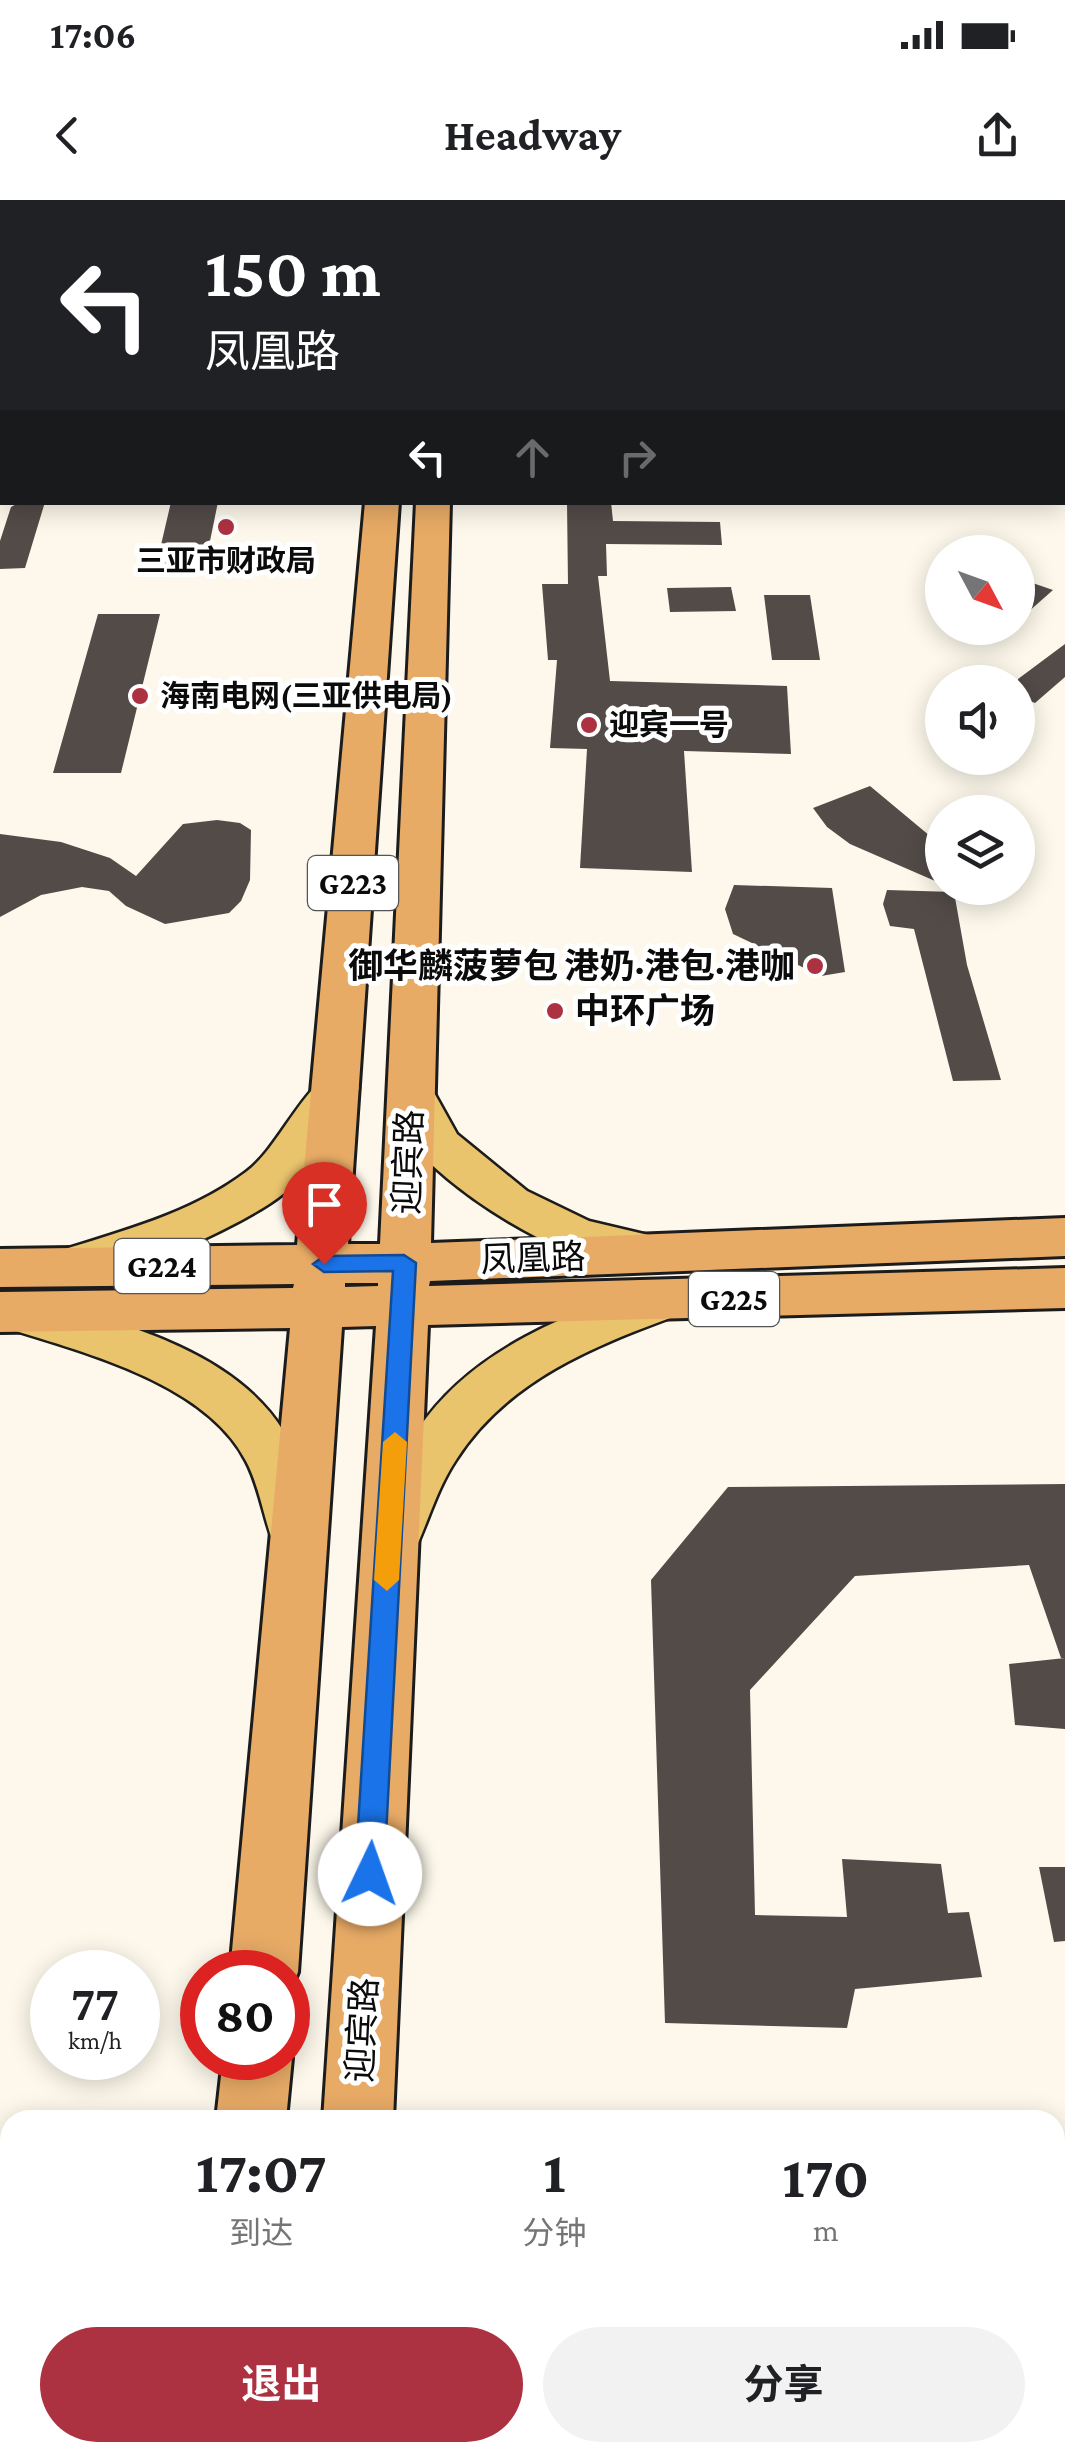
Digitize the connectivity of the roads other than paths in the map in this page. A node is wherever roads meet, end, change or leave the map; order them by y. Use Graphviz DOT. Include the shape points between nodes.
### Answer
graph roads {
  1 [pos="382,505"];
  2 [pos="433,505"];
  3 [pos="338,1088"];
  4 [pos="411,1091"];
  5 [pos="1065,1237"];
  6 [pos="64,1267"];
  7 [pos="657,1278"];
  8 [pos="404,1284"];
  9 [pos="322,1285"];
  10 [pos="1065,1288"];
  11 [pos="5,1297"];
  12 [pos="300,1544"];
  13 [pos="388,1551"];
  14 [pos="266,1950"];
  15 [pos="255,2080"];
  16 [pos="253,2110"];
  17 [pos="359,2110"];
  1 -- 3 [label="highway, G223"];
  2 -- 4 [label="highway, 迎宾路 / G223"];
  3 -- 6 [label="main road" via="284,1166 226,1207 152,1244"];
  3 -- 9 [label="highway, G223"];
  4 -- 7 [label="main road" via="440,1145 510,1203"];
  4 -- 8 [label="highway, 迎宾路 / G223"];
  5 -- 7 [label="highway, 凤凰路 / G225"];
  6 -- 9 [label="highway, 凤凰路 / G224"];
  6 -- 11 [label="highway, 凤凰路 / G224"];
  7 -- 8 [label="highway, 凤凰路 / G225"];
  7 -- 10 [label="highway, 凤凰路 / G225"];
  7 -- 13 [label="main road" via="486,1384 437,1444"];
  8 -- 9 [label="highway, 凤凰路 / G225"];
  8 -- 13 [label="highway, 迎宾路 / G223"];
  9 -- 11 [label="highway, 凤凰路 / G224"];
  9 -- 12 [label="highway, G223"];
  11 -- 12 [label="main road" via="132,1346 210,1390 264,1442"];
  12 -- 14 [label="highway, G223"];
  13 -- 17 [label="highway, 迎宾路 / G223"];
  15 -- 16 [label="highway"];
}
